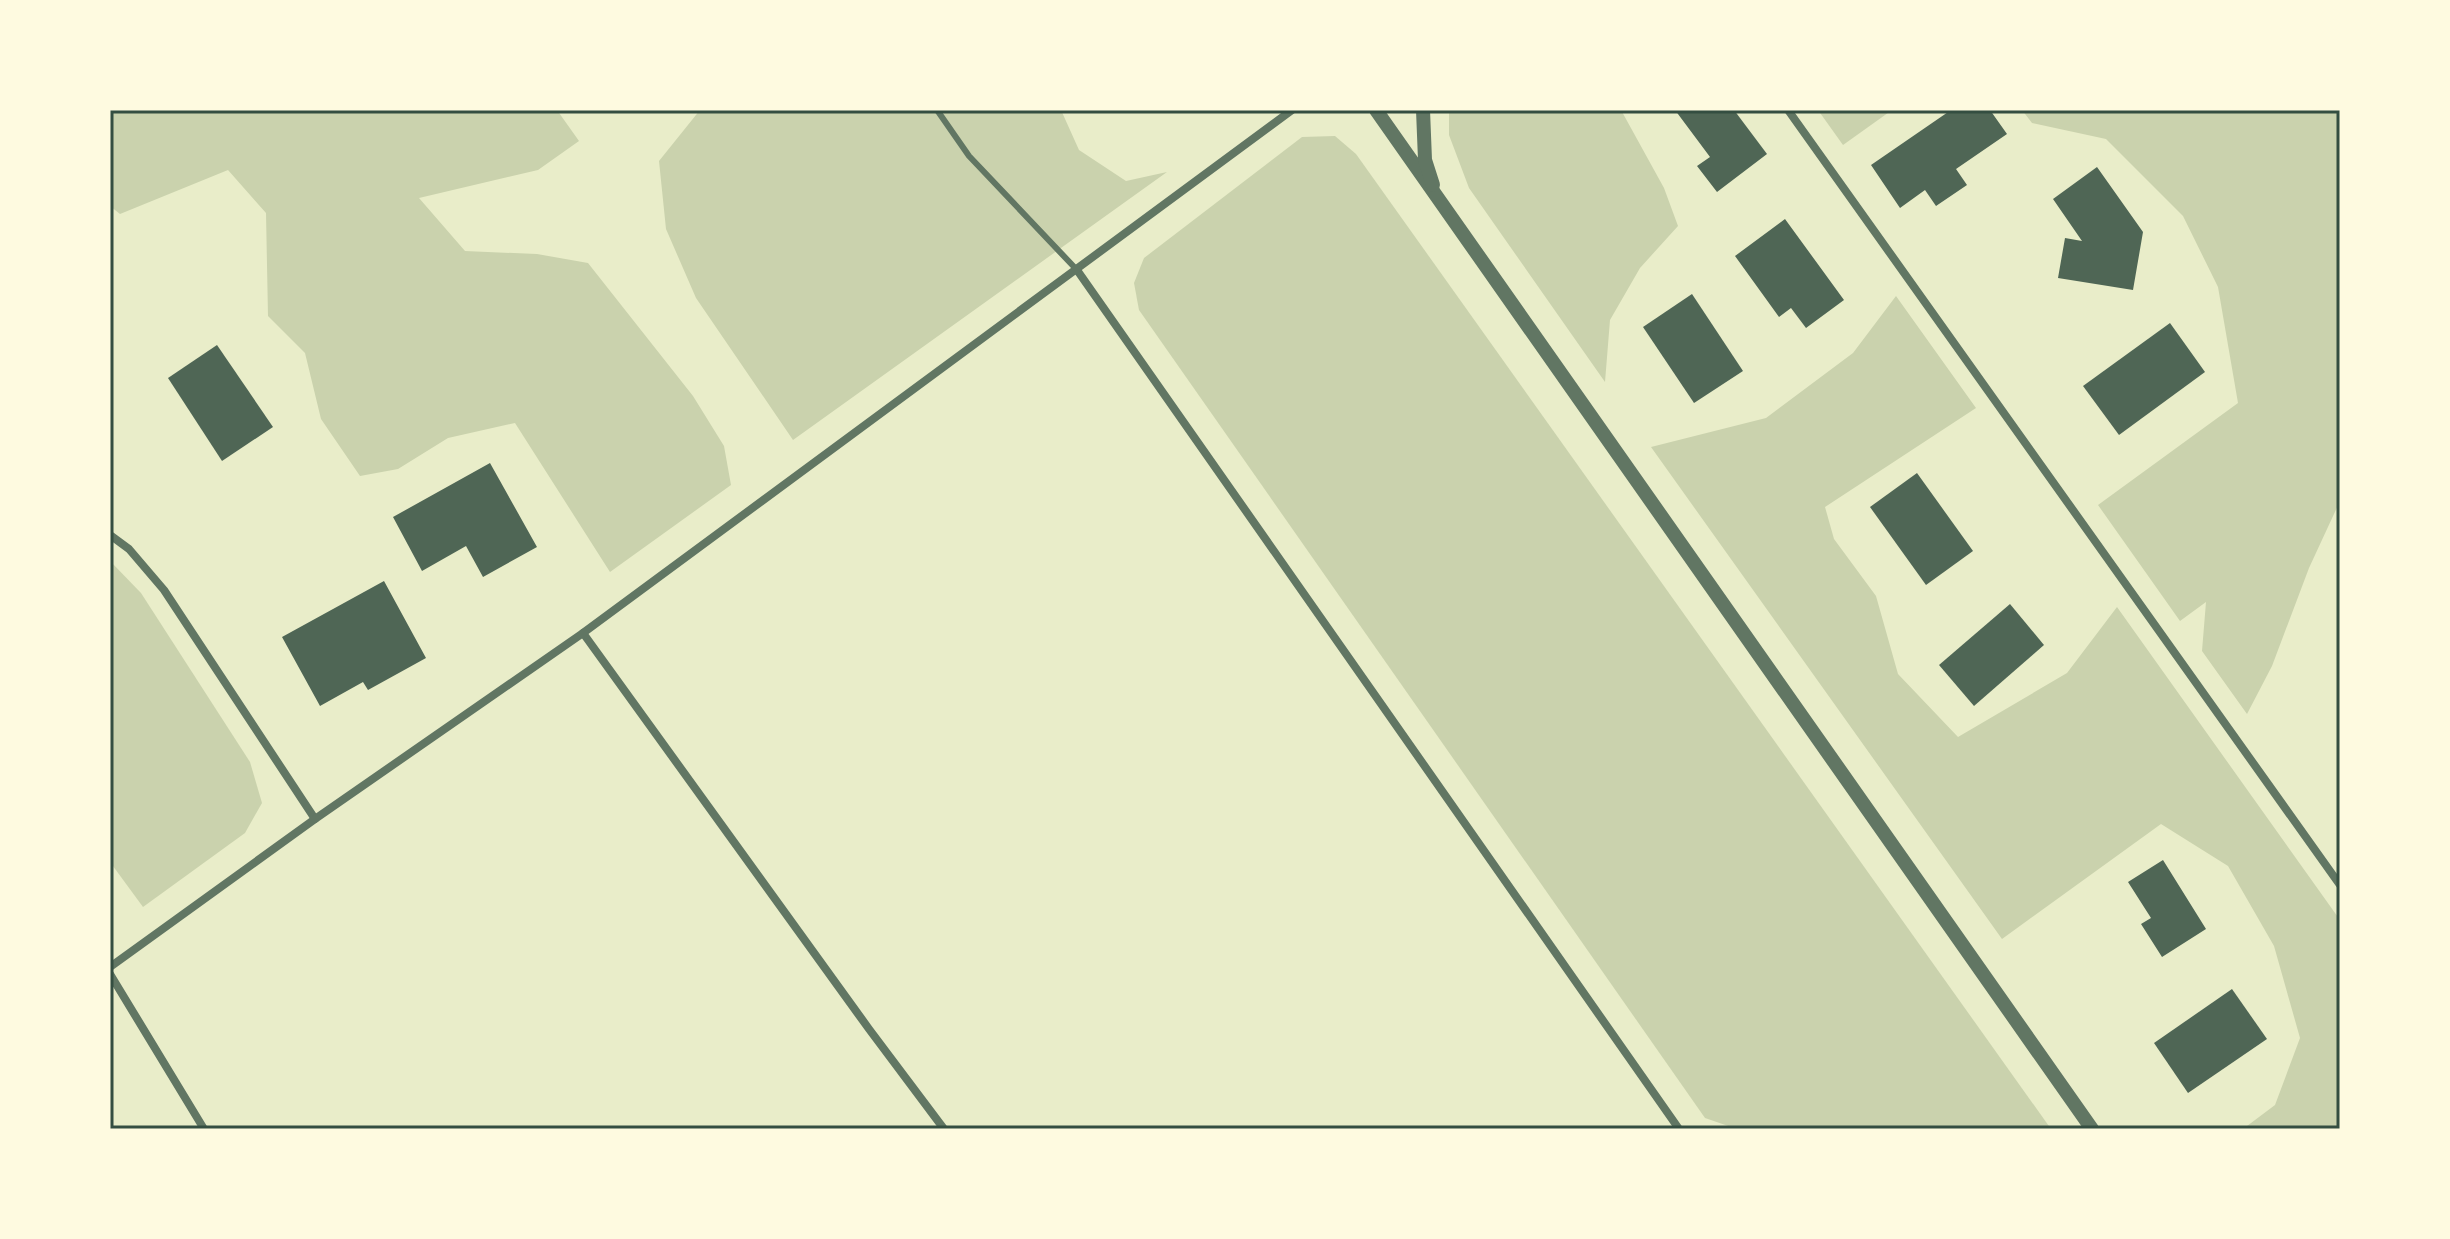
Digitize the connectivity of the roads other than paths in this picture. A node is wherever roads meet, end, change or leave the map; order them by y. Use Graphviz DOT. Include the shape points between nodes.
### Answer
graph roads {
  1 [pos="937,110"];
  2 [pos="1292,110"];
  3 [pos="1376,110"];
  4 [pos="1423,110"];
  5 [pos="1788,110"];
  6 [pos="1437,197"];
  7 [pos="1077,270"];
  8 [pos="110,535"];
  9 [pos="583,633"];
  10 [pos="315,819"];
  11 [pos="2340,885"];
  12 [pos="110,967"];
  13 [pos="110,974"];
  14 [pos="204,1129"];
  15 [pos="944,1129"];
  16 [pos="1679,1129"];
  17 [pos="2092,1129"];
  1 -- 7 [label="lane" via="969,156"];
  2 -- 7 [label="street"];
  3 -- 6 [label="street"];
  4 -- 6 [label="street" via="1425,160"];
  5 -- 11 [label="street"];
  6 -- 17 [label="street"];
  7 -- 9 [label="street"];
  7 -- 16 [label="street"];
  8 -- 10 [label="street" via="164,590"];
  9 -- 10 [label="street"];
  9 -- 15 [label="street"];
  10 -- 12 [label="street"];
  13 -- 14 [label="street"];
}
